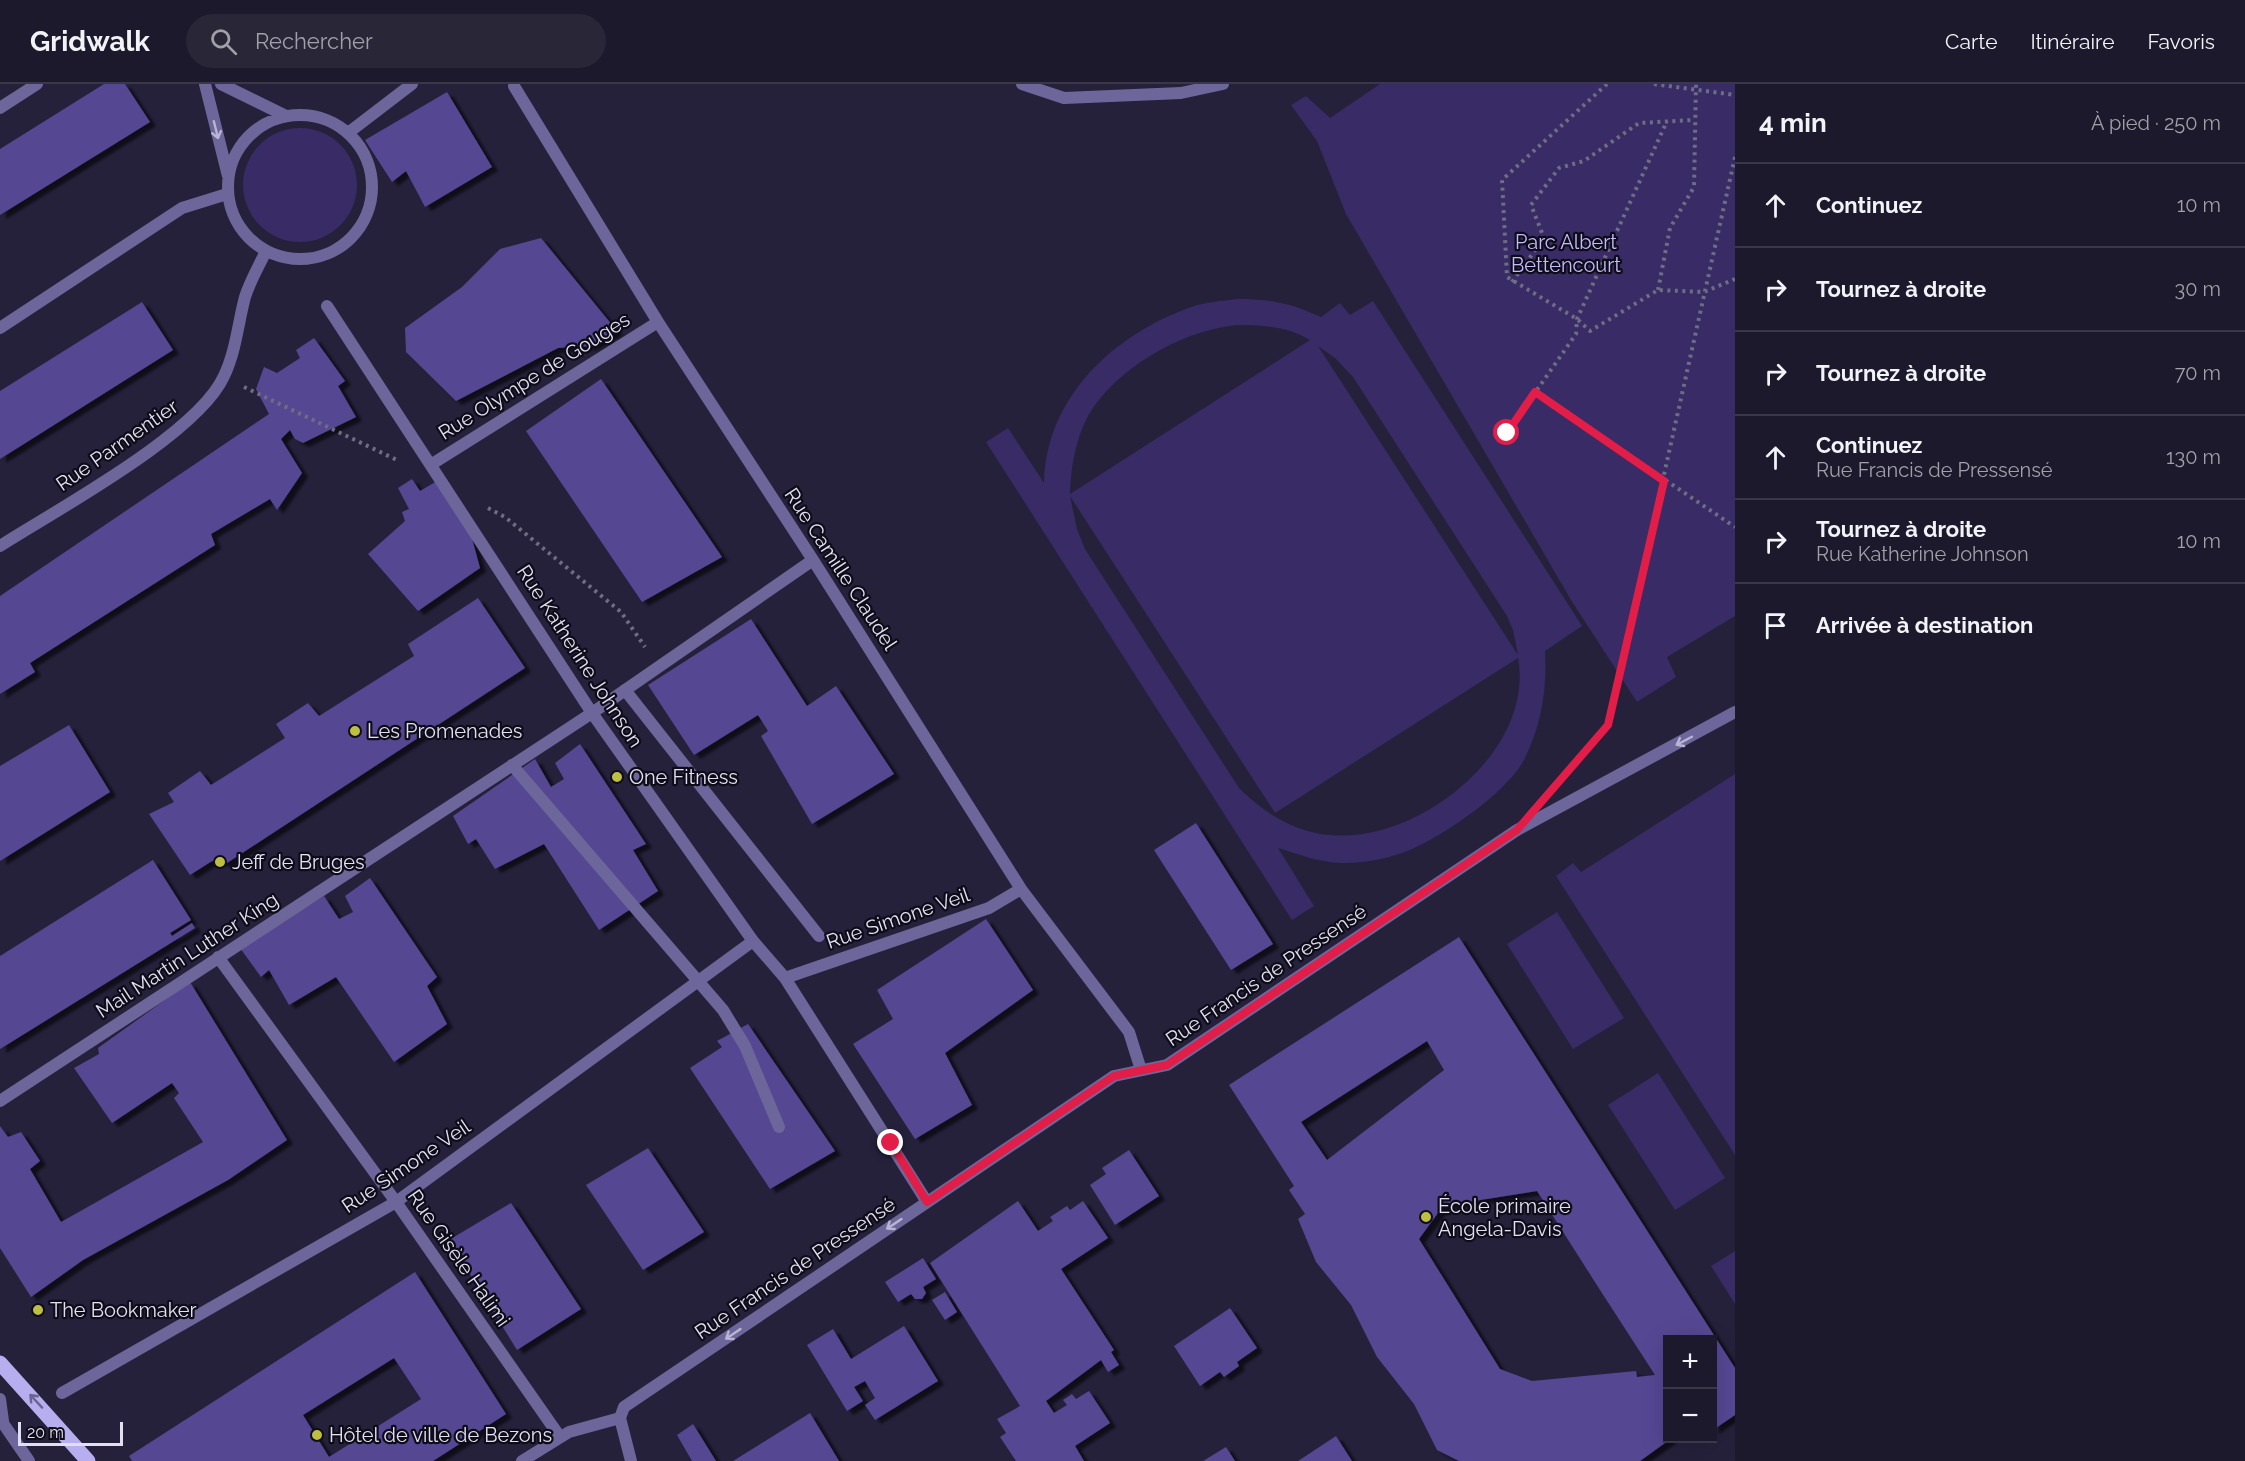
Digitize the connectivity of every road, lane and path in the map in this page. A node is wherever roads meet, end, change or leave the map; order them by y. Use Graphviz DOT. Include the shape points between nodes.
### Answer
graph roads {
  1 [pos="37,84"];
  2 [pos="205,84"];
  3 [pos="221,84"];
  4 [pos="412,84"];
  5 [pos="1022,84"];
  6 [pos="1223,84"];
  7 [pos="1607,84"];
  8 [pos="1654,84"];
  9 [pos="1696,84"];
  10 [pos="513,85"];
  11 [pos="1694,90"];
  12 [pos="1735,95"];
  13 [pos="0,108"];
  14 [pos="286,116"];
  15 [pos="1694,120"];
  16 [pos="1667,121"];
  17 [pos="348,133"];
  18 [pos="1735,157"];
  19 [pos="228,176"];
  20 [pos="227,194"];
  21 [pos="266,251"];
  22 [pos="1735,279"];
  23 [pos="1512,282"];
  24 [pos="1658,290"];
  25 [pos="1704,291"];
  26 [pos="327,306"];
  27 [pos="1577,319"];
  28 [pos="658,322"];
  29 [pos="0,328"];
  30 [pos="1535,392"];
  31 [pos="1507,433"];
  32 [pos="432,464"];
  33 [pos="1664,481"];
  34 [pos="1735,527"];
  35 [pos="0,546"];
  36 [pos="813,560"];
  37 [pos="625,690"];
  38 [pos="1735,712"];
  39 [pos="592,713"];
  40 [pos="512,765"];
  41 [pos="1563,778"];
  42 [pos="1021,889"];
  43 [pos="819,936"];
  44 [pos="753,941"];
  45 [pos="219,957"];
  46 [pos="785,978"];
  47 [pos="698,981"];
  48 [pos="1141,1070"];
  49 [pos="0,1101"];
  50 [pos="779,1127"];
  51 [pos="396,1202"];
  52 [pos="927,1202"];
  53 [pos="0,1363"];
  54 [pos="62,1393"];
  55 [pos="0,1399"];
  56 [pos="620,1418"];
  57 [pos="1,1420"];
  58 [pos="560,1437"];
  59 [pos="29,1461"];
  60 [pos="88,1461"];
  61 [pos="522,1461"];
  62 [pos="631,1461"];
  1 -- 13 [label="street"];
  2 -- 19 [label="street, one-way"];
  3 -- 14 [label="street"];
  4 -- 17 [label="street"];
  5 -- 6 [label="street" via="1064,98 1181,93"];
  7 -- 23 [label="path" via="1502,180 1507,278"];
  8 -- 11 [label="path"];
  9 -- 11 [label="path"];
  10 -- 28 [label="street, Rue Camille Claudel"];
  11 -- 12 [label="path"];
  11 -- 15 [label="path"];
  14 -- 17 [label="street" via="308,114 330,120"];
  14 -- 19 [label="street" via="265,123 248,136 235,154"];
  15 -- 16 [label="path"];
  15 -- 24 [label="path" via="1694,187 1670,228"];
  16 -- 23 [label="path" via="1639,123 1584,161 1560,168 1531,205 1544,238"];
  16 -- 27 [label="path"];
  17 -- 21 [label="street" via="362,148 373,188 360,228 346,243 307,259 286,258"];
  18 -- 25 [label="path"];
  19 -- 20 [label="street"];
  20 -- 21 [label="street" via="240,228"];
  20 -- 29 [label="street" via="182,208"];
  21 -- 35 [label="street, Rue Parmentier" via="246,294 224,378 198,412 140,457"];
  22 -- 25 [label="path"];
  23 -- 27 [label="path"];
  24 -- 25 [label="path"];
  24 -- 27 [label="path" via="1590,331"];
  25 -- 33 [label="path"];
  26 -- 32 [label="street, Rue Katherine Johnson"];
  27 -- 30 [label="path" via="1576,334"];
  28 -- 32 [label="street, Rue Olympe de Gouges"];
  28 -- 36 [label="street, Rue Camille Claudel"];
  30 -- 31 [label="path"];
  30 -- 33 [label="path"];
  32 -- 39 [label="street, Rue Katherine Johnson"];
  33 -- 34 [label="path"];
  33 -- 41 [label="path" via="1608,725"];
  36 -- 37 [label="street, Mail Martin Luther King"];
  36 -- 42 [label="street, Rue Camille Claudel"];
  37 -- 39 [label="street, Mail Martin Luther King"];
  37 -- 43 [label="street"];
  38 -- 48 [label="street, Rue Francis de Pressensé, one-way" via="1517,830 1167,1065"];
  39 -- 40 [label="street, Mail Martin Luther King"];
  39 -- 44 [label="street, Rue Katherine Johnson"];
  40 -- 45 [label="street, Mail Martin Luther King"];
  40 -- 47 [label="street"];
  42 -- 46 [label="street, Rue Simone Veil" via="989,908"];
  42 -- 48 [label="street, Rue Camille Claudel" via="1129,1032"];
  44 -- 46 [label="street, Rue Katherine Johnson"];
  44 -- 47 [label="street, Rue Simone Veil"];
  45 -- 49 [label="street, Mail Martin Luther King"];
  45 -- 51 [label="street, Rue Gisèle Halimi"];
  46 -- 52 [label="street, Rue Katherine Johnson"];
  47 -- 50 [label="street" via="723,1010 745,1046"];
  47 -- 51 [label="street, Rue Simone Veil"];
  48 -- 52 [label="street, Rue Francis de Pressensé" via="1114,1076"];
  51 -- 54 [label="street, Rue Simone Veil"];
  51 -- 58 [label="street, Rue Gisèle Halimi"];
  52 -- 56 [label="street, Rue Francis de Pressensé, one-way" via="624,1407"];
  60 -- 53 [label="main road, one-way"];
  55 -- 57 [label="street"];
  56 -- 58 [label="street"];
  56 -- 62 [label="street"];
  57 -- 59 [label="street"];
  58 -- 61 [label="street"];
}
